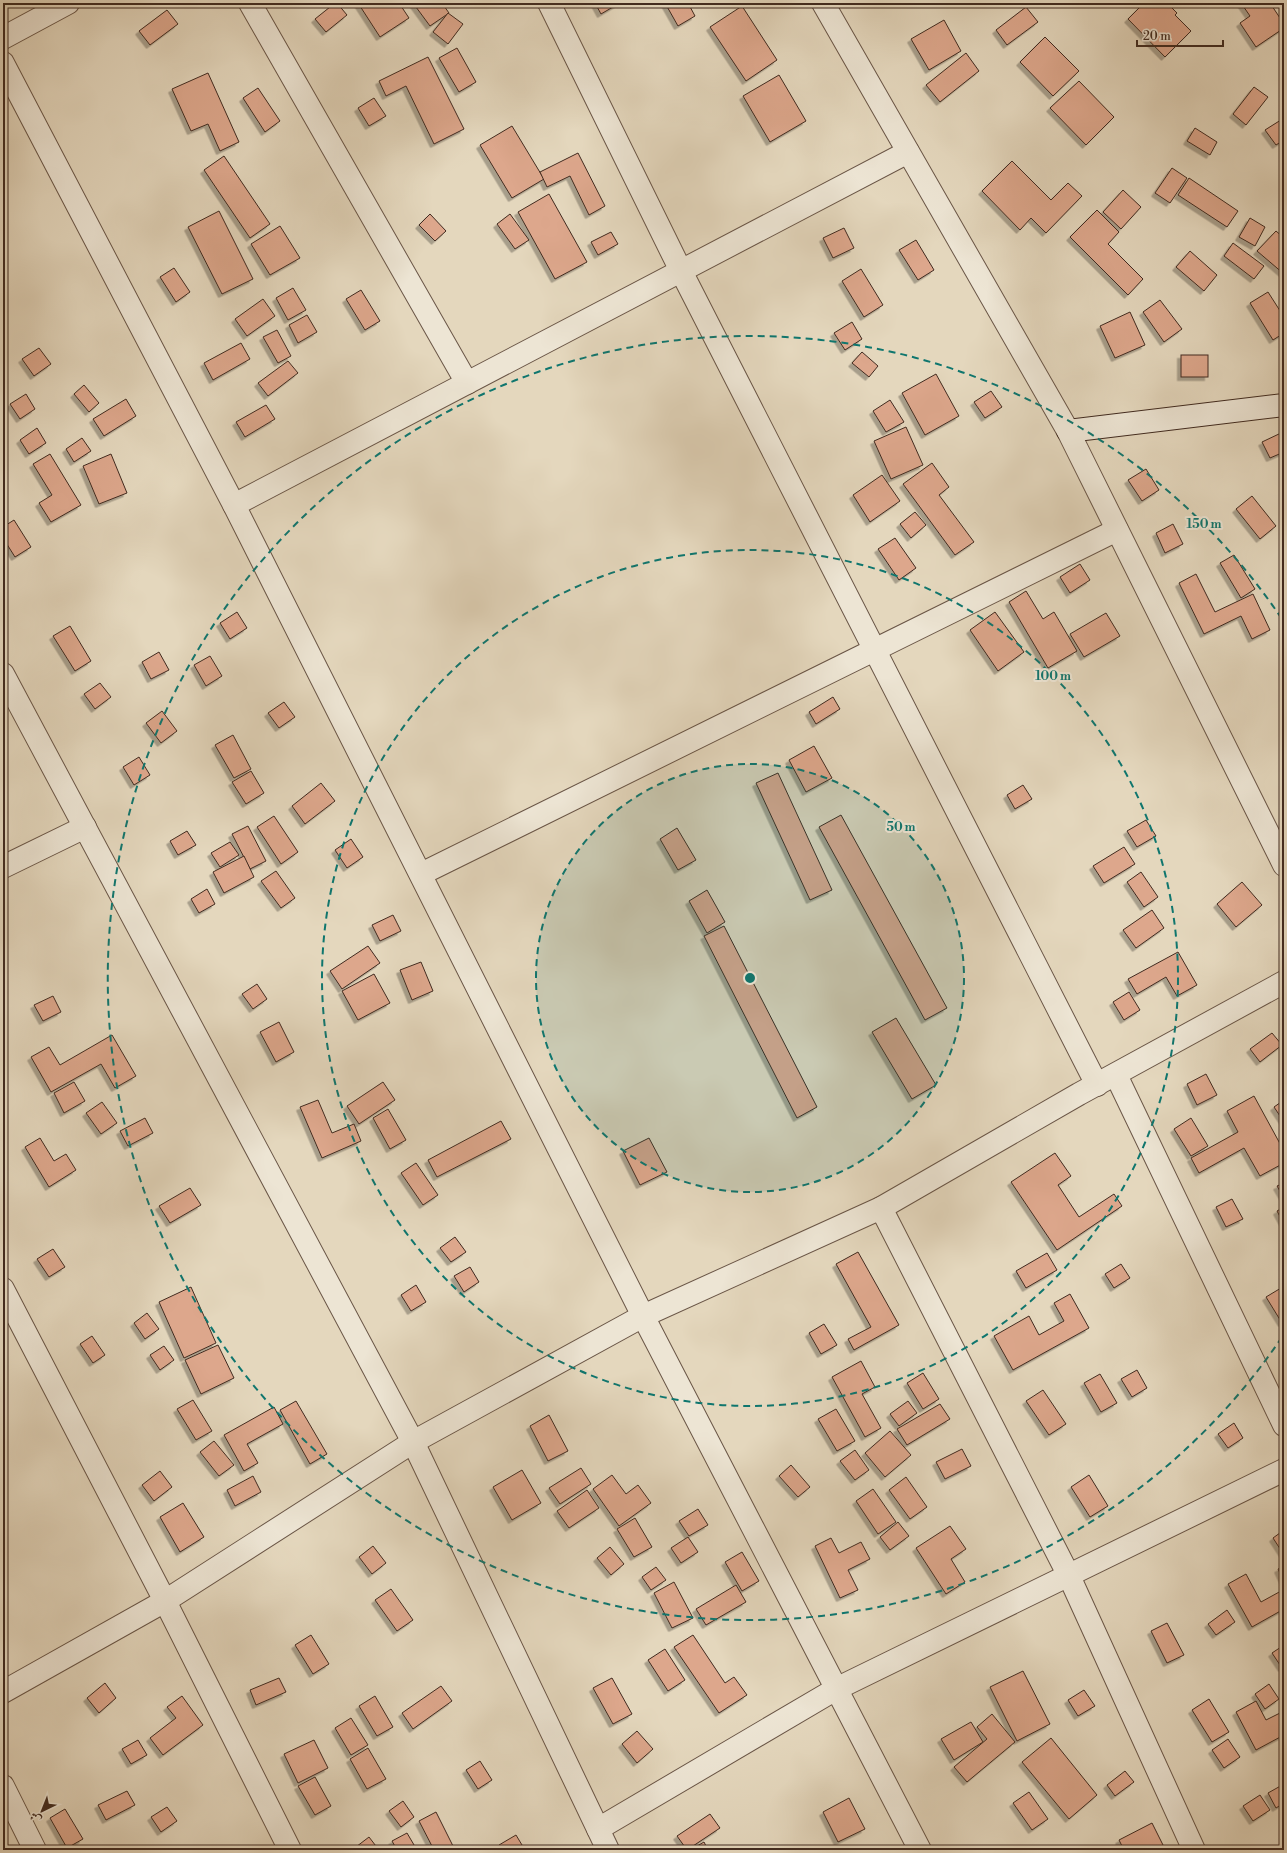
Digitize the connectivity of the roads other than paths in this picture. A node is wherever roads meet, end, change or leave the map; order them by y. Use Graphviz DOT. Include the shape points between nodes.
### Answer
graph roads {
  1 [pos="68,3"];
  2 [pos="250,3"];
  3 [pos="549,3"];
  4 [pos="823,3"];
  5 [pos="3,38"];
  6 [pos="3,63"];
  7 [pos="908,152"];
  8 [pos="681,271"];
  9 [pos="467,382"];
  10 [pos="1284,405"];
  11 [pos="1068,431"];
  12 [pos="234,505"];
  13 [pos="1117,530"];
  14 [pos="875,650"];
  15 [pos="3,674"];
  16 [pos="85,827"];
  17 [pos="1284,865"];
  18 [pos="3,867"];
  19 [pos="421,874"];
  20 [pos="1284,982"];
  21 [pos="1107,1080"];
  22 [pos="882,1208"];
  23 [pos="3,1289"];
  24 [pos="643,1316"];
  25 [pos="1284,1425"];
  26 [pos="413,1442"];
  27 [pos="1284,1470"];
  28 [pos="1069,1576"];
  29 [pos="165,1601"];
  30 [pos="836,1689"];
  31 [pos="3,1692"];
  32 [pos="3,1786"];
  33 [pos="598,1829"];
  34 [pos="35,1850"];
  35 [pos="290,1850"];
  36 [pos="608,1850"];
  37 [pos="920,1850"];
  38 [pos="1194,1850"];
  1 -- 5 [label="street"];
  2 -- 9 [label="street"];
  3 -- 8 [label="street"];
  4 -- 7 [label="street"];
  6 -- 12 [label="street"];
  7 -- 8 [label="street"];
  7 -- 11 [label="street"];
  8 -- 9 [label="street"];
  8 -- 14 [label="street"];
  9 -- 12 [label="street"];
  10 -- 11 [label="street"];
  11 -- 13 [label="street"];
  12 -- 19 [label="street"];
  13 -- 14 [label="street"];
  13 -- 17 [label="street"];
  14 -- 19 [label="street"];
  14 -- 21 [label="street"];
  15 -- 16 [label="street"];
  16 -- 18 [label="street"];
  16 -- 26 [label="street"];
  19 -- 24 [label="street"];
  20 -- 21 [label="street"];
  21 -- 22 [label="street"];
  21 -- 25 [label="street"];
  22 -- 24 [label="street"];
  22 -- 28 [label="street"];
  23 -- 29 [label="street"];
  24 -- 26 [label="street"];
  24 -- 30 [label="street"];
  26 -- 29 [label="street"];
  26 -- 33 [label="street"];
  27 -- 28 [label="street"];
  28 -- 30 [label="street"];
  28 -- 38 [label="street"];
  29 -- 31 [label="street"];
  29 -- 35 [label="street"];
  30 -- 33 [label="street"];
  30 -- 37 [label="street"];
  32 -- 34 [label="street"];
  33 -- 36 [label="street"];
}
